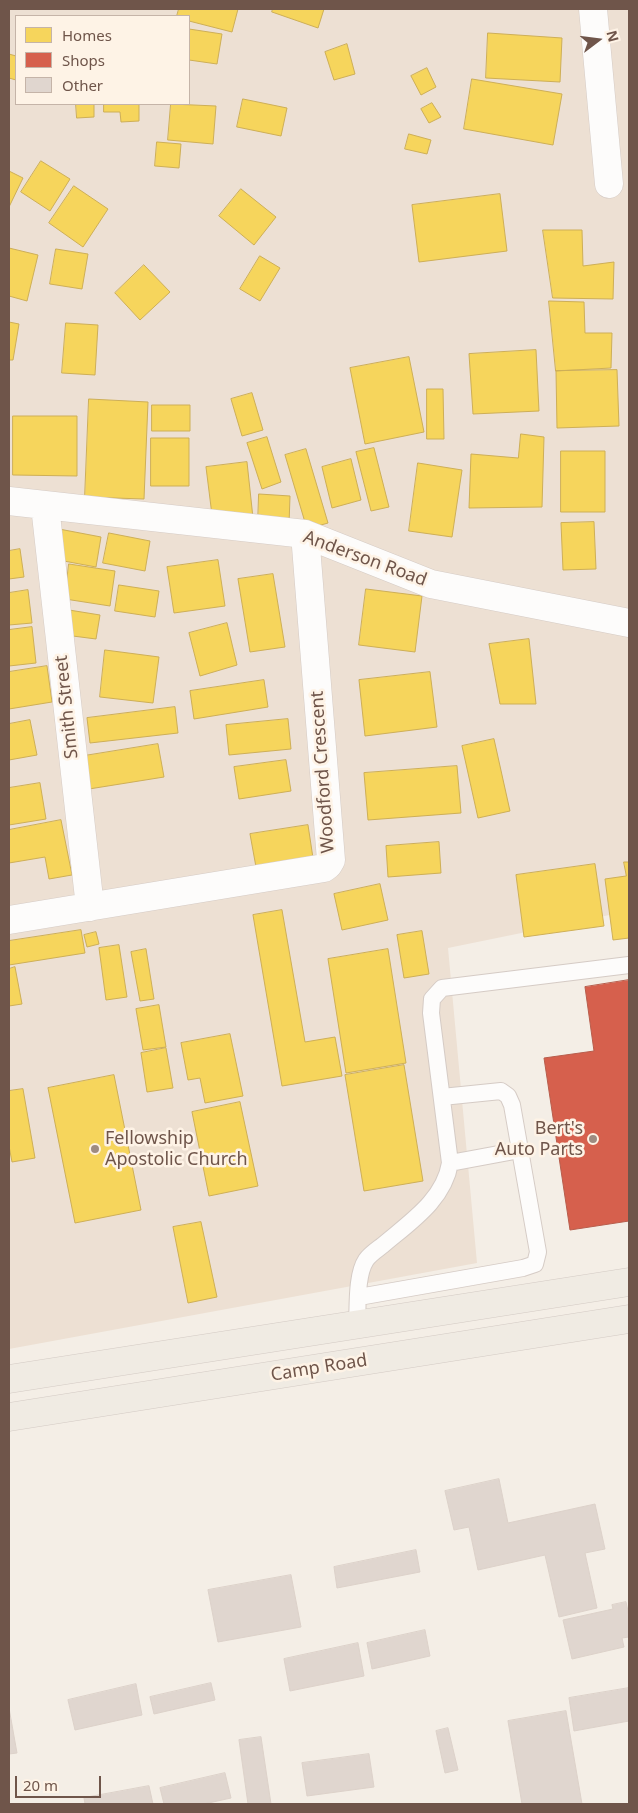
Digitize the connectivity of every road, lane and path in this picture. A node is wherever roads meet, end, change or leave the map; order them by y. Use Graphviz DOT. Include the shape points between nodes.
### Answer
graph roads {
  1 [pos="593,9"];
  2 [pos="609,184"];
  3 [pos="9,501"];
  4 [pos="45,506"];
  5 [pos="305,534"];
  6 [pos="629,623"];
  7 [pos="90,907"];
  8 [pos="9,920"];
  9 [pos="629,965"];
  10 [pos="442,1097"];
  11 [pos="520,1150"];
  12 [pos="450,1163"];
  13 [pos="629,1282"];
  14 [pos="359,1297"];
  15 [pos="629,1319"];
  16 [pos="357,1324"];
  17 [pos="211,1347"];
  18 [pos="9,1379"];
  19 [pos="217,1384"];
  20 [pos="9,1417"];
  1 -- 2 [label="street"];
  3 -- 4 [label="street, Anderson Road"];
  4 -- 5 [label="street, Anderson Road"];
  4 -- 7 [label="street, Smith Street"];
  5 -- 6 [label="street, Anderson Road" via="431,584"];
  5 -- 7 [label="street, Woodford Crescent" via="331,860 324,868"];
  7 -- 8 [label="street, Woodford Crescent"];
  9 -- 10 [label="lane" via="442,988 432,999 431,1013"];
  10 -- 11 [label="lane" via="501,1091 508,1096 512,1106"];
  10 -- 12 [label="lane"];
  11 -- 12 [label="lane"];
  11 -- 14 [label="lane" via="538,1252 535,1264"];
  12 -- 14 [label="lane" via="442,1188 426,1207 366,1260 360,1274"];
  13 -- 16 [label="main road, Camp Road"];
  14 -- 16 [label="lane"];
  15 -- 19 [label="main road, Camp Road"];
  16 -- 17 [label="main road, Camp Road"];
  17 -- 18 [label="main road, Camp Road"];
  17 -- 19 [label="main road"];
  19 -- 20 [label="main road, Camp Road"];
}
